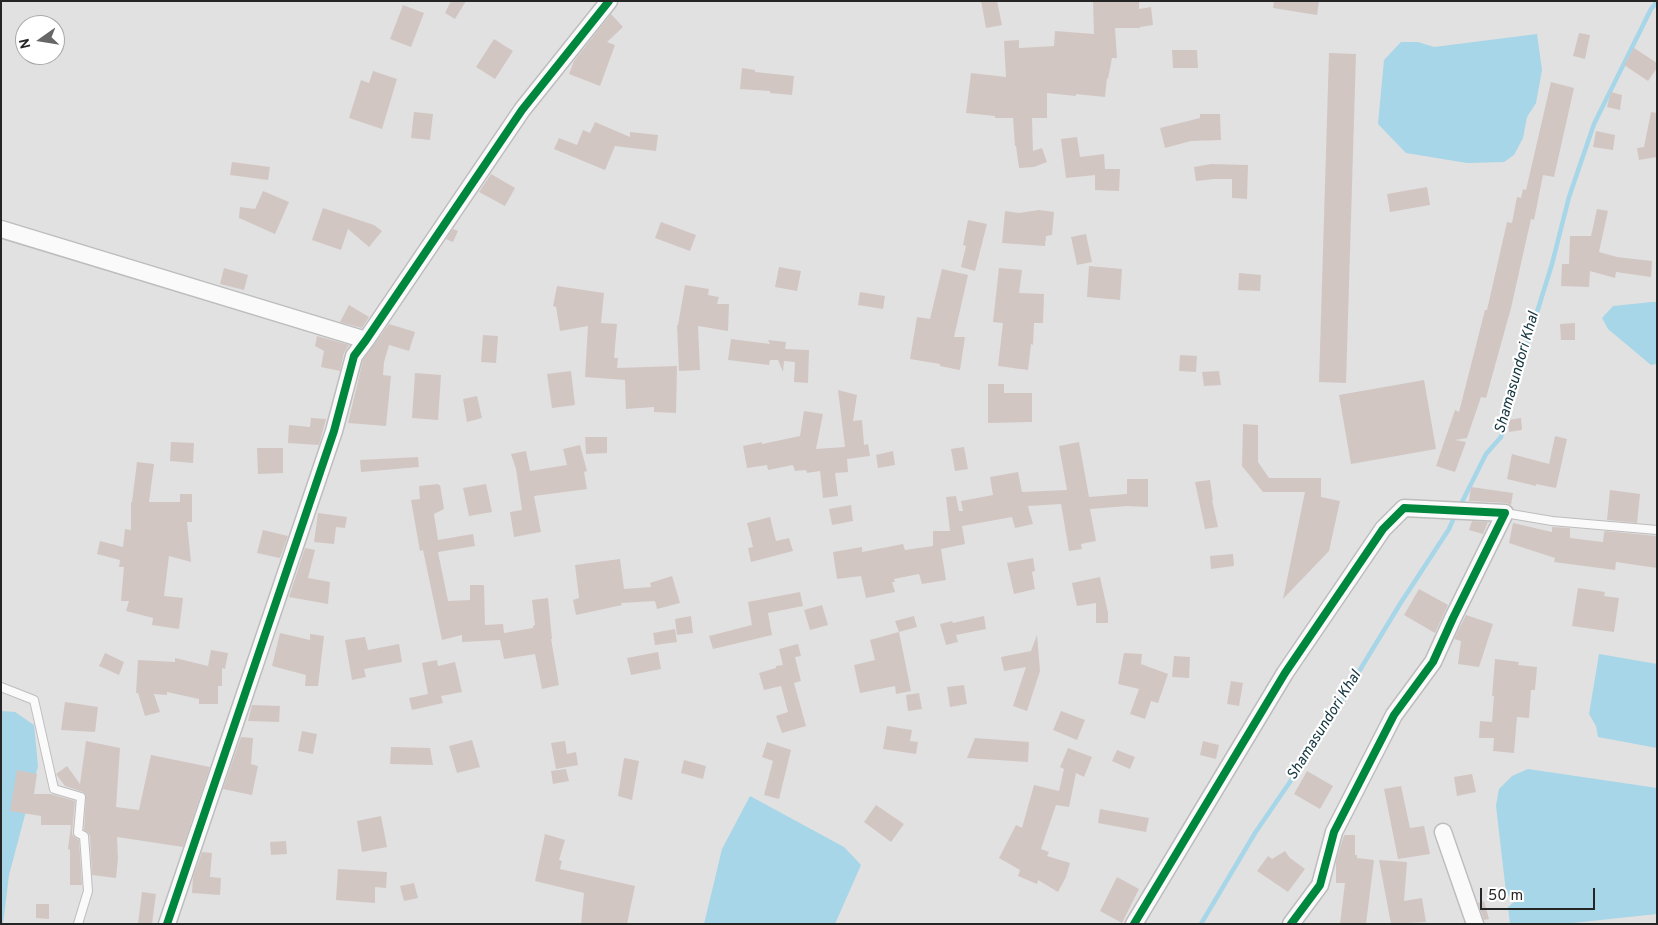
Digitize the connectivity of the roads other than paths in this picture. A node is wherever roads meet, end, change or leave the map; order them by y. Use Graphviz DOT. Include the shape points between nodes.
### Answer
graph roads {
  1 [pos="609,1"];
  2 [pos="1,229"];
  3 [pos="366,340"];
  4 [pos="1505,513"];
  5 [pos="1657,530"];
  6 [pos="1,687"];
  7 [pos="1443,832"];
  8 [pos="78,924"];
  9 [pos="167,924"];
  10 [pos="1134,924"];
  11 [pos="1291,924"];
  12 [pos="1474,924"];
  1 -- 3 [label="street" via="522,110"];
  2 -- 3 [label="street"];
  3 -- 9 [label="street" via="354,356 334,431"];
  4 -- 5 [label="lane" via="1552,521"];
  4 -- 10 [label="street" via="1404,508 1383,529 1286,673"];
  4 -- 11 [label="street" via="1433,662 1394,715 1334,832 1320,885"];
  6 -- 8 [label="lane" via="34,700 54,789 80,797 78,833 84,836 88,891"];
  7 -- 12 [label="street"];
}
